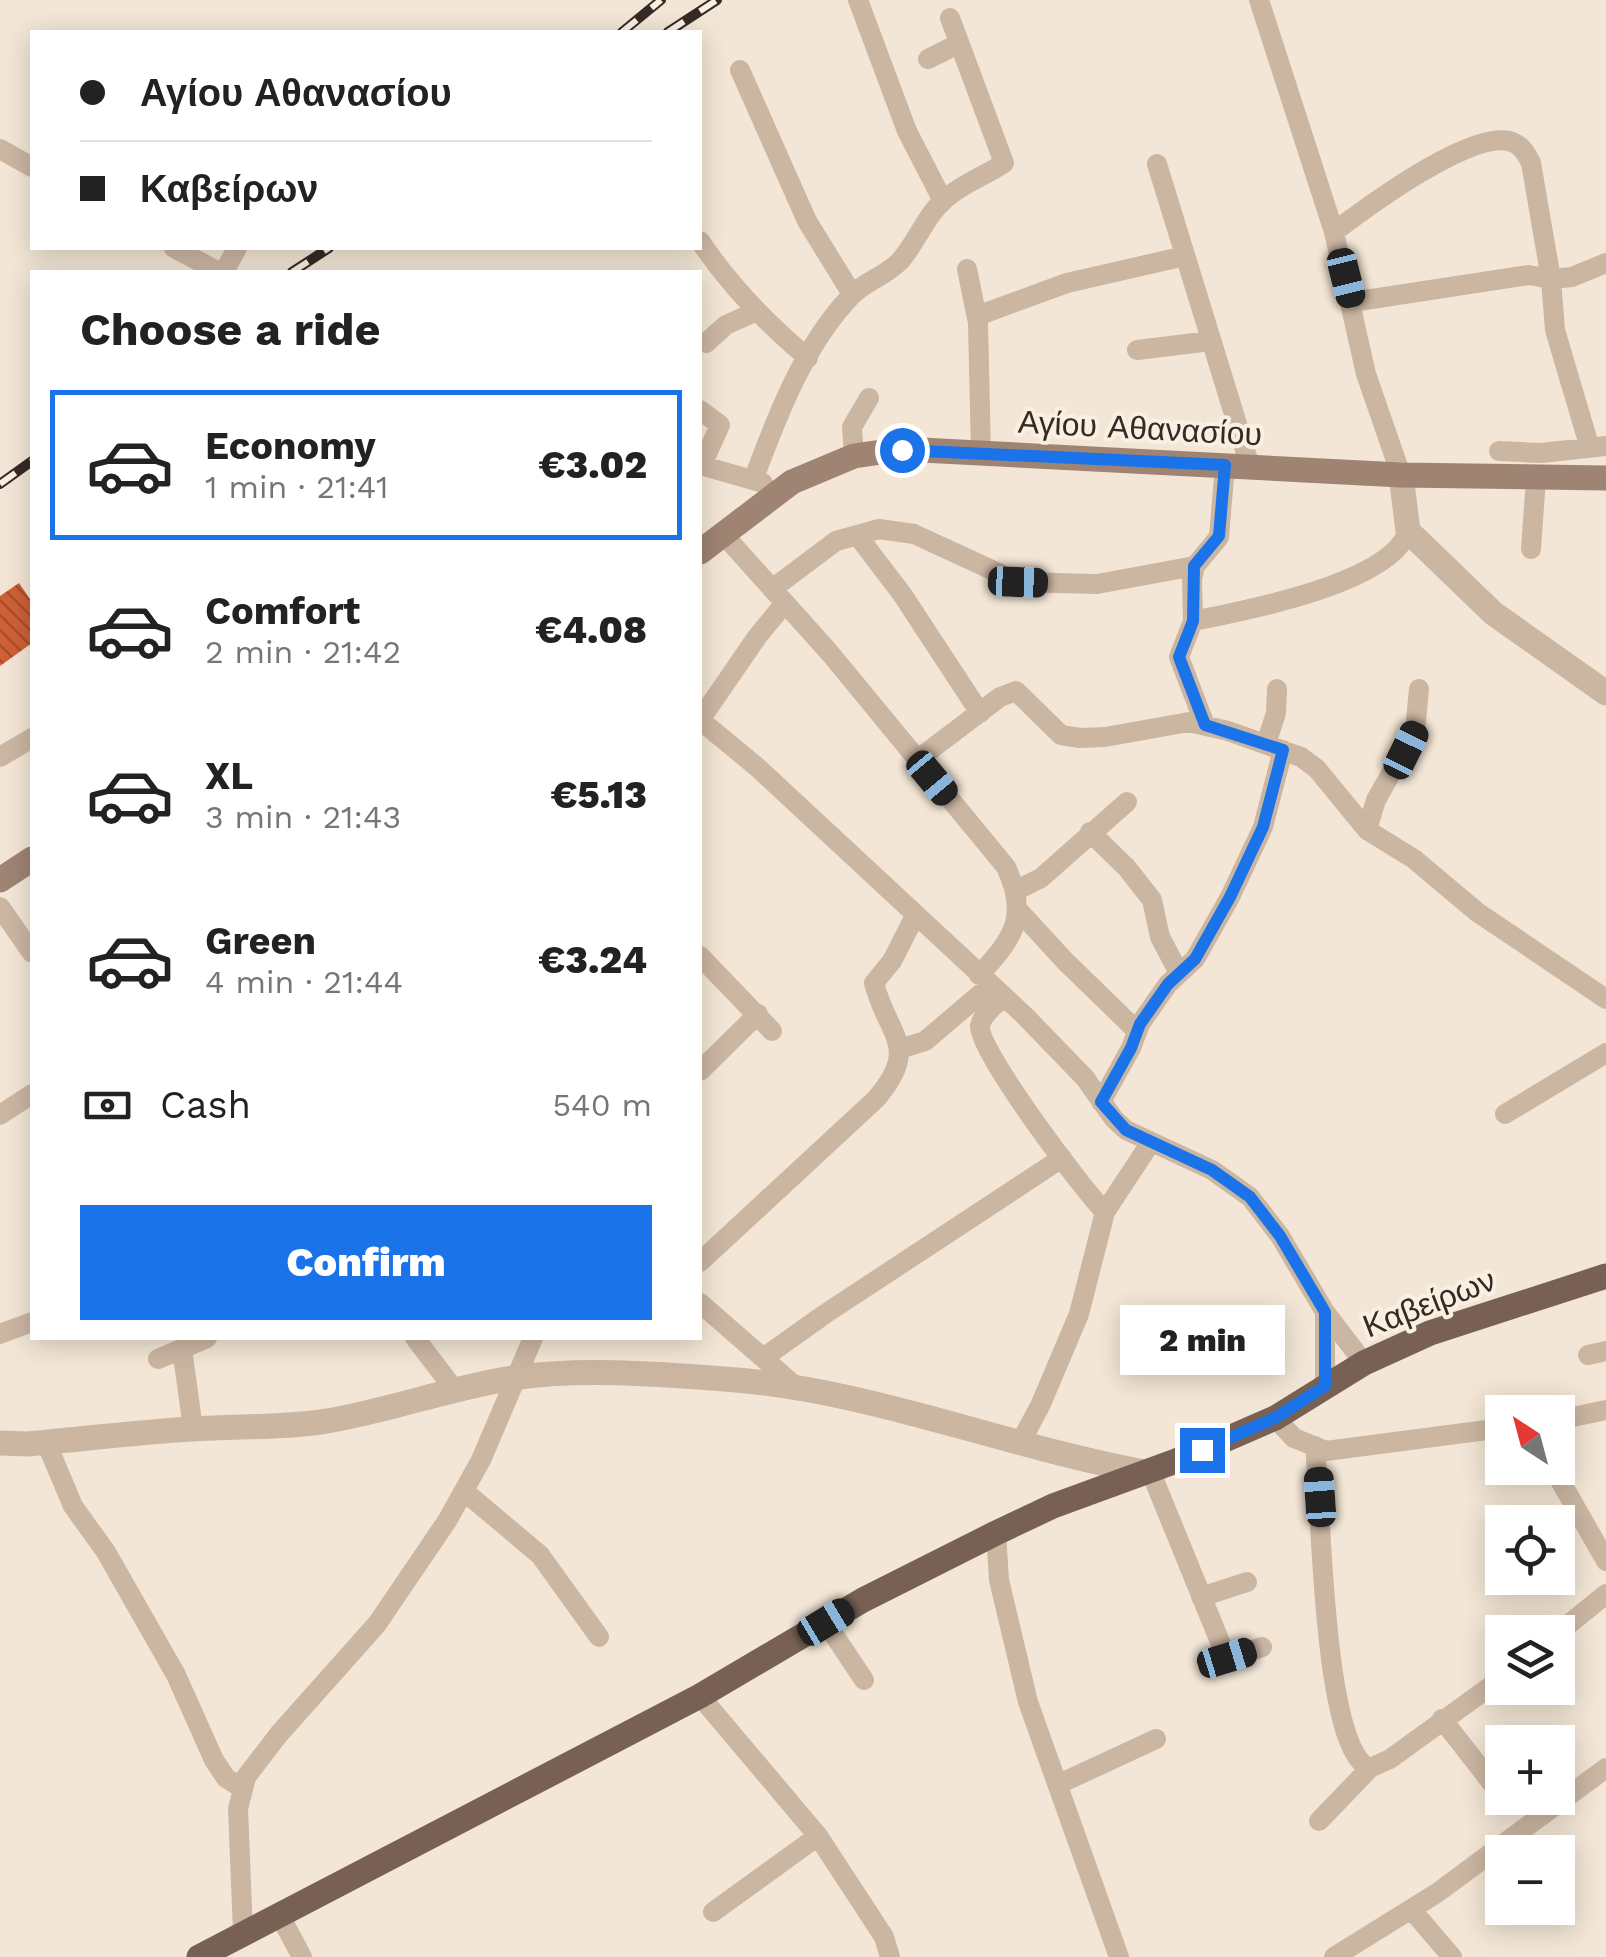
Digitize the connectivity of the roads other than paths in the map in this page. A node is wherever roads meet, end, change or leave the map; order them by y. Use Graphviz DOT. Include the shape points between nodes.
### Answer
graph roads {
  1 [pos="858,0"];
  2 [pos="1260,0"];
  3 [pos="950,18"];
  4 [pos="958,44"];
  5 [pos="928,59"];
  6 [pos="740,70"];
  7 [pos="0,149"];
  8 [pos="1157,164"];
  9 [pos="30,166"];
  10 [pos="942,201"];
  11 [pos="1334,232"];
  12 [pos="702,244"];
  13 [pos="178,250"];
  14 [pos="1185,256"];
  15 [pos="1606,263"];
  16 [pos="967,269"];
  17 [pos="218,270"];
  18 [pos="1551,278"];
  19 [pos="852,294"];
  20 [pos="1352,302"];
  21 [pos="757,311"];
  22 [pos="977,316"];
  23 [pos="1212,341"];
  24 [pos="706,343"];
  25 [pos="1137,350"];
  26 [pos="808,358"];
  27 [pos="869,398"];
  28 [pos="702,412"];
  29 [pos="1598,446"];
  30 [pos="1499,451"];
  31 [pos="981,452"];
  32 [pos="854,456"];
  33 [pos="702,463"];
  34 [pos="702,465"];
  35 [pos="1238,465"];
  36 [pos="1401,475"];
  37 [pos="754,478"];
  38 [pos="1536,478"];
  39 [pos="1606,478"];
  40 [pos="778,490"];
  41 [pos="1408,531"];
  42 [pos="723,534"];
  43 [pos="857,535"];
  44 [pos="702,550"];
  45 [pos="1531,550"];
  46 [pos="1194,566"];
  47 [pos="778,596"];
  48 [pos="1193,621"];
  49 [pos="1277,689"];
  50 [pos="1420,689"];
  51 [pos="1606,693"];
  52 [pos="980,713"];
  53 [pos="702,717"];
  54 [pos="702,722"];
  55 [pos="1205,725"];
  56 [pos="30,739"];
  57 [pos="1275,747"];
  58 [pos="0,757"];
  59 [pos="917,760"];
  60 [pos="1127,802"];
  61 [pos="1366,830"];
  62 [pos="1090,832"];
  63 [pos="30,860"];
  64 [pos="0,880"];
  65 [pos="1018,900"];
  66 [pos="0,907"];
  67 [pos="915,916"];
  68 [pos="30,950"];
  69 [pos="702,958"];
  70 [pos="1179,973"];
  71 [pos="991,986"];
  72 [pos="1606,999"];
  73 [pos="758,1014"];
  74 [pos="772,1031"];
  75 [pos="1137,1031"];
  76 [pos="900,1049"];
  77 [pos="1606,1053"];
  78 [pos="702,1069"];
  79 [pos="30,1095"];
  80 [pos="1101,1102"];
  81 [pos="1505,1114"];
  82 [pos="0,1115"];
  83 [pos="1151,1142"];
  84 [pos="1062,1158"];
  85 [pos="1106,1212"];
  86 [pos="702,1260"];
  87 [pos="1606,1276"];
  88 [pos="702,1305"];
  89 [pos="1325,1312"];
  90 [pos="30,1323"];
  91 [pos="0,1334"];
  92 [pos="202,1340"];
  93 [pos="417,1340"];
  94 [pos="532,1340"];
  95 [pos="182,1348"];
  96 [pos="763,1358"];
  97 [pos="158,1359"];
  98 [pos="1364,1362"];
  99 [pos="516,1378"];
  100 [pos="794,1386"];
  101 [pos="1325,1386"];
  102 [pos="454,1389"];
  103 [pos="1606,1410"];
  104 [pos="1575,1416"];
  105 [pos="1275,1418"];
  106 [pos="193,1429"];
  107 [pos="1485,1430"];
  108 [pos="46,1442"];
  109 [pos="0,1443"];
  110 [pos="1020,1443"];
  111 [pos="1316,1446"];
  112 [pos="1147,1471"];
  113 [pos="1562,1485"];
  114 [pos="465,1492"];
  115 [pos="996,1532"];
  116 [pos="1606,1561"];
  117 [pos="1247,1582"];
  118 [pos="1606,1594"];
  119 [pos="1202,1597"];
  120 [pos="1575,1620"];
  121 [pos="826,1622"];
  122 [pos="599,1637"];
  123 [pos="1262,1648"];
  124 [pos="864,1680"];
  125 [pos="1485,1690"];
  126 [pos="700,1696"];
  127 [pos="1442,1719"];
  128 [pos="1156,1739"];
  129 [pos="1370,1768"];
  130 [pos="1606,1768"];
  131 [pos="1485,1774"];
  132 [pos="1059,1784"];
  133 [pos="242,1788"];
  134 [pos="1517,1815"];
  135 [pos="1319,1821"];
  136 [pos="1526,1827"];
  137 [pos="818,1836"];
  138 [pos="1411,1910"];
  139 [pos="713,1912"];
  140 [pos="279,1914"];
  141 [pos="244,1932"];
  142 [pos="198,1957"];
  143 [pos="302,1957"];
  144 [pos="890,1957"];
  145 [pos="1120,1957"];
  146 [pos="1334,1957"];
  147 [pos="1452,1957"];
  1 -- 10 [label="street"];
  2 -- 11 [label="street"];
  3 -- 4 [label="street"];
  4 -- 5 [label="street"];
  4 -- 10 [label="street" via="1004,163"];
  6 -- 19 [label="street" via="807,221"];
  7 -- 9 [label="street"];
  8 -- 14 [label="street"];
  10 -- 19 [label="street" via="900,262"];
  11 -- 18 [label="street" via="1442,160 1508,140 1531,163"];
  11 -- 20 [label="street"];
  12 -- 21 [label="street"];
  13 -- 17 [label="street"];
  14 -- 22 [label="street" via="1067,283"];
  14 -- 23 [label="street"];
  15 -- 18 [label="street"];
  16 -- 22 [label="street"];
  18 -- 20 [label="street" via="1528,275"];
  18 -- 29 [label="street" via="1555,330"];
  19 -- 26 [label="street"];
  20 -- 36 [label="street" via="1366,374"];
  21 -- 24 [label="street"];
  21 -- 26 [label="street"];
  22 -- 31 [label="street"];
  23 -- 25 [label="street"];
  23 -- 35 [label="street"];
  26 -- 37 [label="street"];
  27 -- 32 [label="street" via="852,427"];
  28 -- 33 [label="street" via="720,425"];
  29 -- 30 [label="street"];
  31 -- 32 [label="main road, Αγίου Αθανασίου"];
  31 -- 35 [label="main road, Αγίου Αθανασίου"];
  32 -- 40 [label="main road, Αγίου Αθανασίου"];
  34 -- 37 [label="street"];
  35 -- 36 [label="main road, Αγίου Αθανασίου"];
  35 -- 46 [label="street" via="1219,536"];
  36 -- 38 [label="main road, Αγίου Αθανασίου"];
  36 -- 41 [label="street"];
  37 -- 40 [label="street"];
  38 -- 39 [label="main road, Αγίου Αθανασίου"];
  38 -- 45 [label="street"];
  40 -- 42 [label="main road, Αγίου Αθανασίου"];
  41 -- 48 [label="street" via="1392,551 1330,588"];
  41 -- 51 [label="street" via="1493,612"];
  42 -- 44 [label="main road, Αγίου Αθανασίου"];
  42 -- 47 [label="street"];
  43 -- 46 [label="street" via="879,529 914,534 1018,582 1098,584"];
  43 -- 47 [label="street" via="812,556"];
  43 -- 52 [label="street"];
  46 -- 48 [label="street"];
  47 -- 53 [label="street"];
  47 -- 59 [label="street"];
  48 -- 55 [label="street" via="1179,657"];
  49 -- 57 [label="street"];
  50 -- 61 [label="street" via="1415,731"];
  52 -- 55 [label="street" via="1016,691 1060,735 1106,737 1170,724"];
  52 -- 59 [label="street"];
  54 -- 67 [label="street"];
  55 -- 57 [label="street"];
  56 -- 58 [label="street"];
  57 -- 61 [label="street" via="1317,769"];
  57 -- 70 [label="street" via="1272,800 1249,858 1195,959"];
  59 -- 65 [label="street" via="1006,867"];
  60 -- 62 [label="street"];
  61 -- 72 [label="street"];
  62 -- 65 [label="street"];
  62 -- 70 [label="street" via="1152,900 1160,937"];
  63 -- 64 [label="main road"];
  65 -- 71 [label="street"];
  65 -- 75 [label="street" via="1064,961"];
  66 -- 68 [label="street"];
  67 -- 71 [label="street"];
  67 -- 76 [label="street" via="874,983"];
  69 -- 73 [label="street"];
  70 -- 75 [label="street"];
  71 -- 76 [label="street" via="925,1041"];
  71 -- 80 [label="street"];
  71 -- 84 [label="street" via="982,1040"];
  73 -- 74 [label="street"];
  73 -- 78 [label="street"];
  75 -- 80 [label="street"];
  76 -- 86 [label="street" via="894,1078 876,1099"];
  77 -- 81 [label="street"];
  79 -- 82 [label="street"];
  80 -- 83 [label="street" via="1126,1130"];
  83 -- 85 [label="street"];
  83 -- 89 [label="street" via="1212,1170 1250,1197"];
  84 -- 85 [label="street"];
  84 -- 96 [label="street"];
  85 -- 110 [label="street" via="1079,1314"];
  87 -- 98 [label="main road, Καβείρων" via="1483,1313"];
  88 -- 96 [label="street"];
  89 -- 98 [label="street"];
  89 -- 101 [label="street"];
  90 -- 91 [label="street"];
  92 -- 95 [label="street"];
  93 -- 102 [label="street"];
  94 -- 99 [label="street"];
  95 -- 97 [label="street"];
  95 -- 106 [label="street"];
  96 -- 100 [label="street"];
  98 -- 101 [label="main road, Καβείρων"];
  99 -- 100 [label="street" via="644,1376"];
  99 -- 102 [label="street"];
  99 -- 114 [label="street"];
  100 -- 110 [label="street"];
  101 -- 105 [label="main road, Καβείρων"];
  102 -- 106 [label="street" via="336,1420"];
  103 -- 104 [label="street"];
  105 -- 111 [label="street" via="1294,1438"];
  105 -- 112 [label="main road, Καβείρων"];
  106 -- 108 [label="street"];
  107 -- 111 [label="street" via="1326,1451"];
  108 -- 109 [label="street"];
  108 -- 133 [label="street" via="73,1506 176,1674 214,1760"];
  110 -- 112 [label="street"];
  111 -- 129 [label="street" via="1334,1688 1354,1756"];
  112 -- 115 [label="main road, Καβείρων"];
  112 -- 119 [label="street"];
  113 -- 116 [label="street"];
  114 -- 122 [label="street" via="540,1555"];
  114 -- 133 [label="street" via="377,1624"];
  115 -- 121 [label="main road, Καβείρων"];
  115 -- 132 [label="street" via="1015,1655"];
  117 -- 119 [label="street"];
  118 -- 120 [label="street"];
  119 -- 123 [label="street" via="1227,1658"];
  121 -- 124 [label="street"];
  121 -- 126 [label="main road, Καβείρων"];
  125 -- 127 [label="street"];
  126 -- 137 [label="street"];
  126 -- 140 [label="main road, Καβείρων"];
  127 -- 129 [label="street"];
  127 -- 131 [label="street"];
  128 -- 132 [label="street"];
  129 -- 135 [label="street"];
  130 -- 136 [label="street"];
  132 -- 145 [label="street"];
  133 -- 141 [label="street"];
  134 -- 136 [label="street"];
  136 -- 138 [label="street"];
  137 -- 139 [label="street"];
  137 -- 144 [label="street" via="884,1937"];
  138 -- 146 [label="street"];
  138 -- 147 [label="street"];
  140 -- 141 [label="main road, Καβείρων"];
  140 -- 143 [label="street"];
  141 -- 142 [label="main road, Καβείρων"];
}
